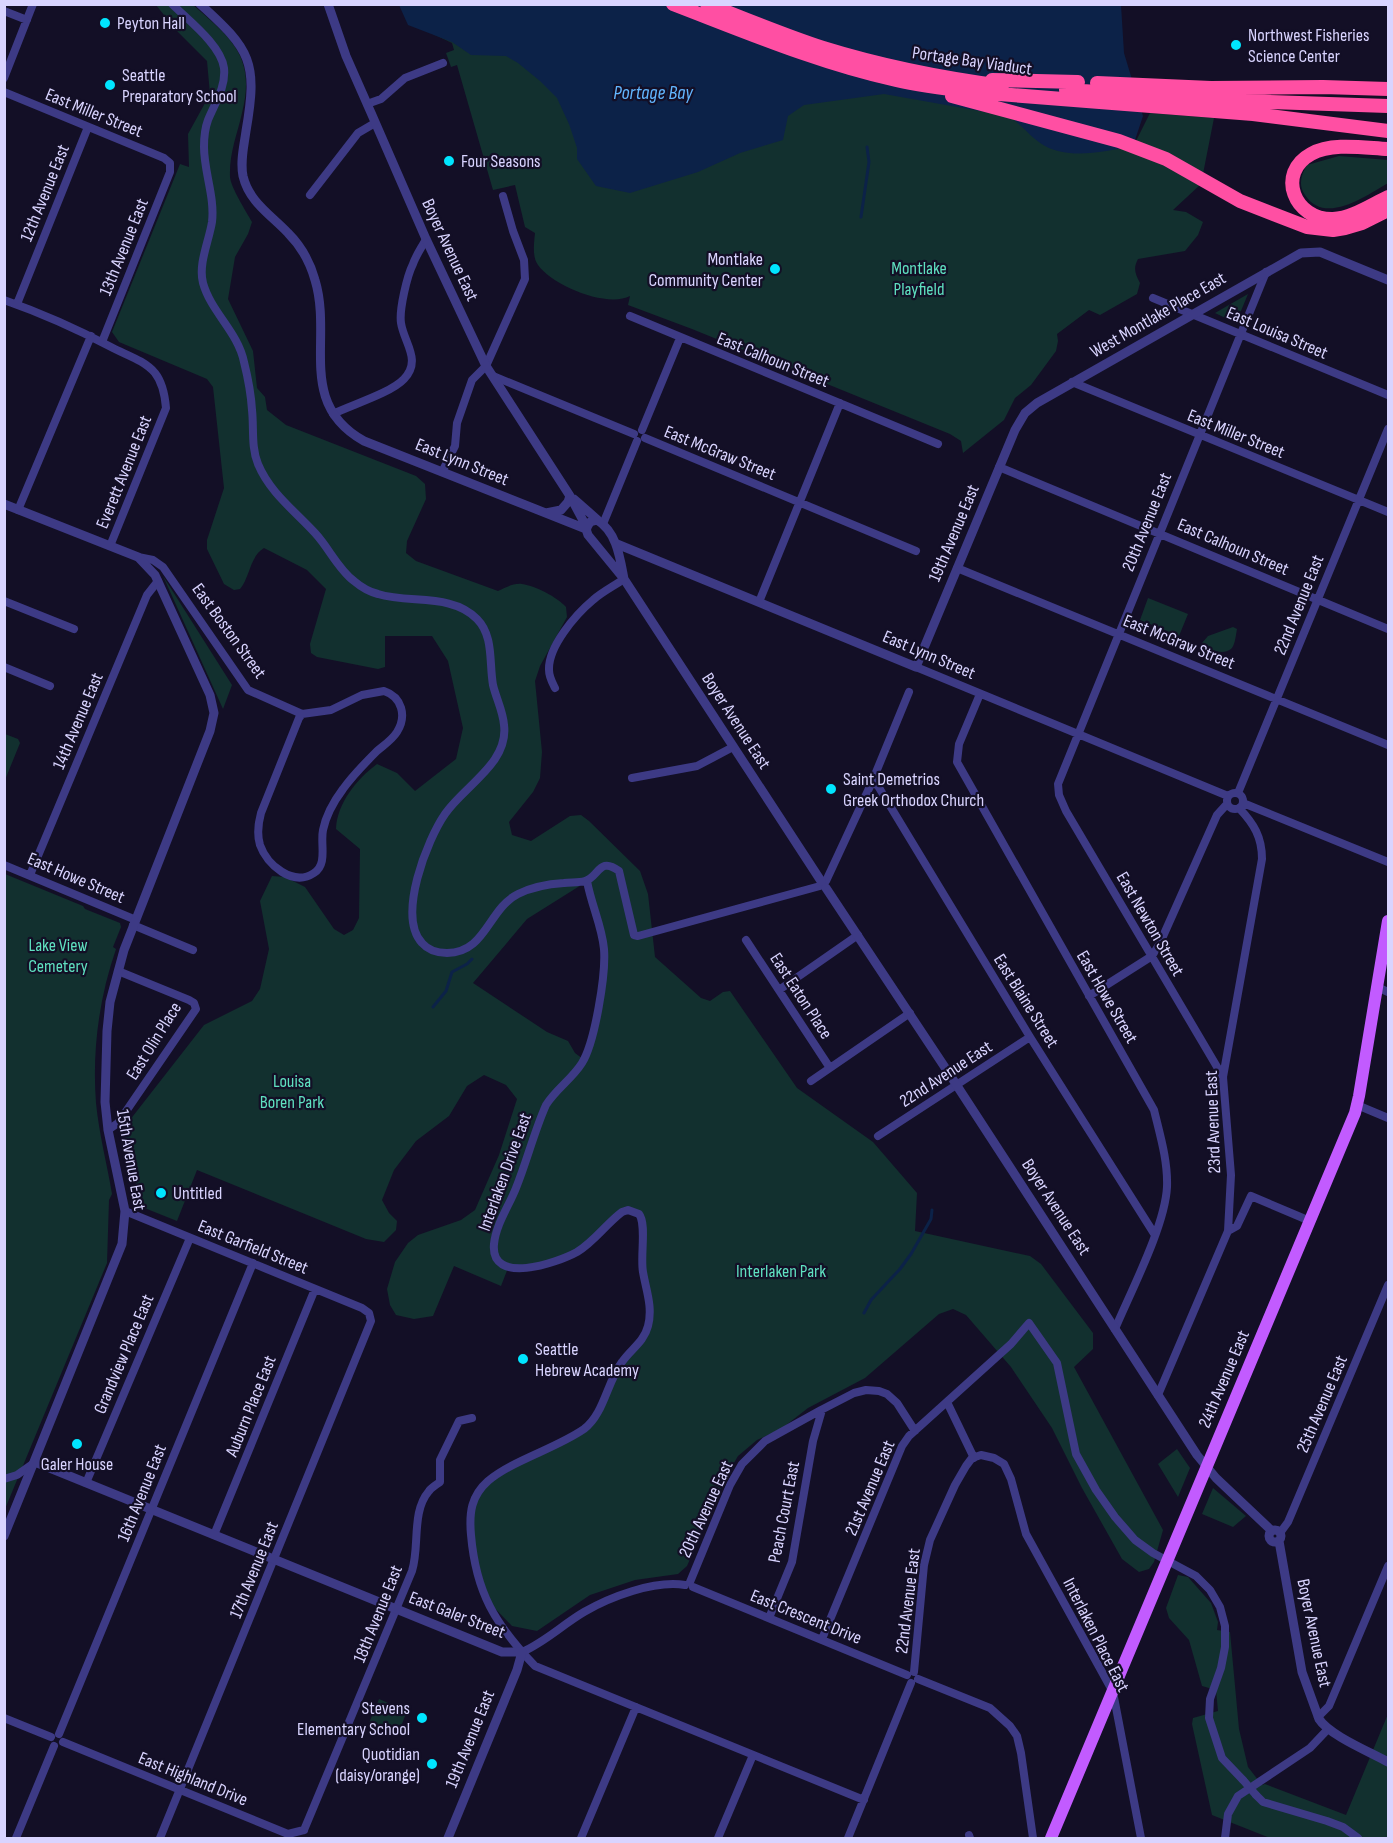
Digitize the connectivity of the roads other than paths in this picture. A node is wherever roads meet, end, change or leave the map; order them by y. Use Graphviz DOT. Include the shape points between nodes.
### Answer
graph roads {
  1 [pos="33,4"];
  2 [pos="172,4"];
  3 [pos="200,4"];
  4 [pos="328,4"];
  5 [pos="673,4"];
  6 [pos="707,4"];
  7 [pos="4,11"];
  8 [pos="27,20"];
  9 [pos="443,63"];
  10 [pos="4,78"];
  11 [pos="896,80"];
  12 [pos="952,80"];
  13 [pos="1389,89"];
  14 [pos="4,92"];
  15 [pos="367,104"];
  16 [pos="1389,106"];
  17 [pos="375,123"];
  18 [pos="88,127"];
  19 [pos="1389,131"];
  20 [pos="1389,149"];
  21 [pos="170,163"];
  22 [pos="310,195"];
  23 [pos="504,196"];
  24 [pos="1389,197"];
  25 [pos="1389,210"];
  26 [pos="426,239"];
  27 [pos="1266,272"];
  28 [pos="1389,280"];
  29 [pos="1153,298"];
  30 [pos="4,300"];
  31 [pos="17,304"];
  32 [pos="1193,314"];
  33 [pos="630,316"];
  34 [pos="1241,334"];
  35 [pos="91,336"];
  36 [pos="680,338"];
  37 [pos="102,342"];
  38 [pos="486,366"];
  39 [pos="493,376"];
  40 [pos="1072,382"];
  41 [pos="1389,395"];
  42 [pos="840,403"];
  43 [pos="1025,413"];
  44 [pos="333,414"];
  45 [pos="1389,429"];
  46 [pos="1199,435"];
  47 [pos="640,436"];
  48 [pos="938,444"];
  49 [pos="999,467"];
  50 [pos="442,472"];
  51 [pos="570,495"];
  52 [pos="1359,500"];
  53 [pos="799,502"];
  54 [pos="4,504"];
  55 [pos="18,510"];
  56 [pos="542,512"];
  57 [pos="1389,512"];
  58 [pos="602,524"];
  59 [pos="586,528"];
  60 [pos="1159,532"];
  61 [pos="617,545"];
  62 [pos="110,546"];
  63 [pos="916,551"];
  64 [pos="603,555"];
  65 [pos="138,557"];
  66 [pos="957,568"];
  67 [pos="624,579"];
  68 [pos="158,580"];
  69 [pos="1318,599"];
  70 [pos="4,601"];
  71 [pos="759,602"];
  72 [pos="74,629"];
  73 [pos="1389,629"];
  74 [pos="1118,633"];
  75 [pos="4,667"];
  76 [pos="916,667"];
  77 [pos="50,686"];
  78 [pos="555,688"];
  79 [pos="909,693"];
  80 [pos="980,694"];
  81 [pos="1277,699"];
  82 [pos="214,713"];
  83 [pos="302,714"];
  84 [pos="1078,733"];
  85 [pos="1389,745"];
  86 [pos="733,747"];
  87 [pos="632,778"];
  88 [pos="872,782"];
  89 [pos="1058,784"];
  90 [pos="1238,793"];
  91 [pos="1228,800"];
  92 [pos="1241,806"];
  93 [pos="1389,862"];
  94 [pos="4,865"];
  95 [pos="30,875"];
  96 [pos="587,881"];
  97 [pos="823,884"];
  98 [pos="1389,921"];
  99 [pos="135,922"];
  100 [pos="858,935"];
  101 [pos="746,940"];
  102 [pos="193,950"];
  103 [pos="1152,956"];
  104 [pos="118,971"];
  105 [pos="1383,989"];
  106 [pos="779,990"];
  107 [pos="1089,996"];
  108 [pos="909,1013"];
  109 [pos="1030,1037"];
  110 [pos="830,1068"];
  111 [pos="1223,1077"];
  112 [pos="811,1081"];
  113 [pos="956,1084"];
  114 [pos="1357,1105"];
  115 [pos="1389,1118"];
  116 [pos="108,1130"];
  117 [pos="878,1136"];
  118 [pos="125,1211"];
  119 [pos="1310,1221"];
  120 [pos="1228,1231"];
  121 [pos="1155,1235"];
  122 [pos="190,1238"];
  123 [pos="253,1263"];
  124 [pos="1389,1285"];
  125 [pos="315,1289"];
  126 [pos="369,1313"];
  127 [pos="1115,1329"];
  128 [pos="1158,1395"];
  129 [pos="947,1402"];
  130 [pos="822,1410"];
  131 [pos="472,1418"];
  132 [pos="915,1431"];
  133 [pos="974,1458"];
  134 [pos="35,1462"];
  135 [pos="1207,1468"];
  136 [pos="4,1479"];
  137 [pos="86,1483"];
  138 [pos="151,1509"];
  139 [pos="214,1535"];
  140 [pos="1277,1535"];
  141 [pos="4,1536"];
  142 [pos="274,1559"];
  143 [pos="1168,1560"];
  144 [pos="1389,1566"];
  145 [pos="689,1585"];
  146 [pos="397,1610"];
  147 [pos="768,1618"];
  148 [pos="822,1639"];
  149 [pos="522,1652"];
  150 [pos="912,1677"];
  151 [pos="1113,1692"];
  152 [pos="636,1707"];
  153 [pos="1318,1717"];
  154 [pos="4,1718"];
  155 [pos="1328,1729"];
  156 [pos="57,1738"];
  157 [pos="753,1755"];
  158 [pos="1389,1762"];
  159 [pos="180,1790"];
  160 [pos="864,1800"];
  161 [pos="304,1830"];
  162 [pos="16,1839"];
  163 [pos="160,1839"];
  164 [pos="309,1839"];
  165 [pos="448,1839"];
  166 [pos="581,1839"];
  167 [pos="718,1839"];
  168 [pos="848,1839"];
  169 [pos="1033,1839"];
  170 [pos="1051,1839"];
  171 [pos="1142,1839"];
  172 [pos="1225,1839"];
  173 [pos="1358,1839"];
  1 -- 8 [label="street"];
  2 -- 96 [label="street" via="207,38 224,65 222,88 206,123 205,168 213,204 202,275 208,296 238,342 244,360 258,464 267,481 356,583 380,595 430,600 460,608 478,620 487,636 505,728 503,741 494,761 459,796 433,836 413,892 416,934 431,950 455,952 479,940 504,903 514,896 543,886"];
  3 -- 44 [label="street" via="232,34 248,60 252,88 243,176 255,201 294,240 312,271 320,306 321,385"];
  4 -- 15 [label="street, Boyer Avenue East"];
  5 -- 11 [label="highway" via="803,54"];
  6 -- 12 [label="highway, Portage Bay Viaduct" via="821,47"];
  7 -- 8 [label="street"];
  8 -- 10 [label="street"];
  9 -- 15 [label="street" via="405,78 381,99"];
  11 -- 19 [label="highway, Portage Bay Viaduct" via="973,92 1253,114"];
  11 -- 25 [label="highway" via="1119,141 1166,159 1240,201 1307,227 1345,228"];
  12 -- 13 [label="highway"];
  12 -- 16 [label="highway, Portage Bay Viaduct" via="1242,101"];
  14 -- 18 [label="street, East Miller Street"];
  15 -- 17 [label="street, Boyer Avenue East"];
  17 -- 22 [label="street" via="358,133"];
  17 -- 26 [label="street, Boyer Avenue East"];
  18 -- 21 [label="street, East Miller Street"];
  18 -- 31 [label="street, 12th Avenue East"];
  20 -- 24 [label="highway" via="1318,150 1299,164 1292,184 1300,206 1325,218 1346,216"];
  21 -- 37 [label="street, 13th Avenue East" via="170,172"];
  23 -- 38 [label="street" via="524,260 525,279"];
  26 -- 38 [label="street, Boyer Avenue East"];
  26 -- 44 [label="street" via="412,264 401,312 401,324 412,352 410,371 395,386"];
  27 -- 28 [label="street, West Montlake Place East" via="1311,251"];
  27 -- 32 [label="street, West Montlake Place East"];
  27 -- 34 [label="street, 20th Avenue East"];
  29 -- 32 [label="street, East Louisa Street"];
  30 -- 31 [label="street"];
  31 -- 35 [label="street"];
  32 -- 34 [label="street, East Louisa Street"];
  32 -- 40 [label="street, West Montlake Place East"];
  33 -- 36 [label="street, East Calhoun Street"];
  34 -- 41 [label="street, East Louisa Street"];
  34 -- 46 [label="street, 20th Avenue East"];
  35 -- 37 [label="street"];
  35 -- 55 [label="street"];
  36 -- 42 [label="street, East Calhoun Street"];
  36 -- 47 [label="street"];
  37 -- 62 [label="street, Everett Avenue East" via="144,363 156,374 166,408"];
  38 -- 39 [label="street, Boyer Avenue East"];
  38 -- 50 [label="street" via="472,380 457,423 455,446"];
  39 -- 47 [label="street, East McGraw Street"];
  39 -- 51 [label="street, Boyer Avenue East"];
  40 -- 43 [label="street, West Montlake Place East"];
  40 -- 46 [label="street, East Miller Street"];
  42 -- 48 [label="street, East Calhoun Street"];
  42 -- 53 [label="street"];
  43 -- 49 [label="street, 19th Avenue East"];
  44 -- 50 [label="street, East Lynn Street" via="364,441"];
  45 -- 52 [label="street, 22nd Avenue East"];
  46 -- 52 [label="street, East Miller Street"];
  46 -- 60 [label="street, 20th Avenue East"];
  47 -- 53 [label="street, East McGraw Street"];
  47 -- 58 [label="street"];
  49 -- 60 [label="street, East Calhoun Street"];
  49 -- 66 [label="street, 19th Avenue East"];
  50 -- 56 [label="street, East Lynn Street"];
  51 -- 56 [label="street" via="561,510"];
  51 -- 58 [label="street, Boyer Avenue East"];
  51 -- 59 [label="street, Boyer Avenue East"];
  52 -- 57 [label="street, East Miller Street"];
  52 -- 69 [label="street, 22nd Avenue East"];
  53 -- 63 [label="street, East McGraw Street"];
  53 -- 71 [label="street"];
  54 -- 55 [label="street, East Boston Street"];
  55 -- 62 [label="street, East Boston Street"];
  56 -- 59 [label="street, East Lynn Street"];
  58 -- 59 [label="street" via="593,521"];
  58 -- 61 [label="street, Boyer Avenue East"];
  59 -- 64 [label="street, Boyer Avenue East"];
  60 -- 69 [label="street, East Calhoun Street"];
  60 -- 74 [label="street, 20th Avenue East"];
  61 -- 64 [label="street" via="614,554"];
  61 -- 67 [label="street, Boyer Avenue East"];
  61 -- 71 [label="street, East Lynn Street"];
  62 -- 65 [label="street, East Boston Street"];
  64 -- 67 [label="street, Boyer Avenue East"];
  65 -- 68 [label="street, East Boston Street"];
  65 -- 83 [label="street, East Boston Street" via="163,567 248,690"];
  66 -- 74 [label="street, East McGraw Street"];
  66 -- 76 [label="street, 19th Avenue East"];
  67 -- 78 [label="street" via="593,599 562,636 550,658 550,678"];
  67 -- 86 [label="street, Boyer Avenue East"];
  68 -- 82 [label="street, East Boston Street" via="210,695"];
  68 -- 95 [label="street, 14th Avenue East" via="147,595"];
  69 -- 73 [label="street, East Calhoun Street"];
  69 -- 81 [label="street, 22nd Avenue East"];
  70 -- 72 [label="street"];
  71 -- 76 [label="street, East Lynn Street"];
  74 -- 81 [label="street, East McGraw Street"];
  74 -- 84 [label="street, 20th Avenue East"];
  75 -- 77 [label="street"];
  76 -- 80 [label="street, East Lynn Street"];
  79 -- 88 [label="street"];
  80 -- 84 [label="street, East Lynn Street"];
  80 -- 107 [label="street, East Howe Street" via="958,744 957,762"];
  81 -- 85 [label="street, East McGraw Street"];
  81 -- 90 [label="street, 22nd Avenue East"];
  82 -- 99 [label="street, 15th Avenue East"];
  83 -- 83 [label="street" via="261,813 258,832 267,859 280,871 297,877 314,874 321,866 323,829 333,804 356,771 395,734 402,714 396,698 379,691 331,710"];
  84 -- 89 [label="street, 20th Avenue East"];
  84 -- 91 [label="street, East Lynn Street"];
  86 -- 87 [label="street" via="697,766"];
  86 -- 97 [label="street, Boyer Avenue East"];
  88 -- 97 [label="street"];
  88 -- 109 [label="street, East Blaine Street"];
  89 -- 103 [label="street, East Newton Street" via="1066,811"];
  90 -- 91 [label="street" via="1232,793"];
  90 -- 92 [label="street" via="1242,796"];
  91 -- 92 [label="street" via="1231,808"];
  91 -- 103 [label="street" via="1217,815"];
  92 -- 93 [label="street"];
  92 -- 111 [label="street, 23rd Avenue East" via="1260,836 1262,859"];
  94 -- 95 [label="street, East Howe Street"];
  95 -- 99 [label="street, East Howe Street"];
  96 -- 97 [label="street" via="605,866 619,871 634,935 645,936"];
  96 -- 149 [label="street, Interlaken Drive East" via="604,950 594,1026 584,1060 546,1105 496,1234 495,1255 508,1268 548,1262 578,1251 614,1218 634,1211 644,1226 642,1268 650,1315 644,1338 620,1365 590,1423 490,1480 471,1506 472,1558 483,1596"];
  97 -- 100 [label="street, Boyer Avenue East"];
  98 -- 105 [label="main road, 24th Avenue East"];
  99 -- 102 [label="street, East Howe Street"];
  99 -- 104 [label="street, 15th Avenue East"];
  100 -- 106 [label="street"];
  100 -- 108 [label="street, Boyer Avenue East"];
  101 -- 106 [label="street, East Eaton Place"];
  103 -- 107 [label="street"];
  103 -- 111 [label="street, East Newton Street"];
  104 -- 116 [label="street, 15th Avenue East" via="107,1032"];
  104 -- 116 [label="street, East Olin Place" via="189,1000 196,1009 118,1124"];
  105 -- 114 [label="main road, 24th Avenue East"];
  106 -- 110 [label="street, East Eaton Place"];
  107 -- 121 [label="street, East Howe Street" via="1154,1110 1164,1147 1167,1187"];
  108 -- 110 [label="street"];
  108 -- 113 [label="street, Boyer Avenue East"];
  109 -- 113 [label="street, 22nd Avenue East"];
  109 -- 121 [label="street, East Blaine Street"];
  110 -- 112 [label="street"];
  111 -- 120 [label="street, 23rd Avenue East" via="1231,1176"];
  113 -- 117 [label="street, 22nd Avenue East"];
  113 -- 127 [label="street, Boyer Avenue East"];
  114 -- 115 [label="street"];
  114 -- 119 [label="main road, 24th Avenue East"];
  116 -- 118 [label="street, 15th Avenue East"];
  118 -- 122 [label="street, East Garfield Street"];
  118 -- 134 [label="street, 15th Avenue East" via="116,1260"];
  119 -- 120 [label="street" via="1251,1196 1237,1226"];
  119 -- 135 [label="main road, 24th Avenue East"];
  120 -- 128 [label="street, 23rd Avenue East"];
  121 -- 127 [label="street, East Howe Street"];
  122 -- 123 [label="street, East Garfield Street"];
  122 -- 137 [label="street, Grandview Place East"];
  123 -- 125 [label="street, East Garfield Street"];
  123 -- 138 [label="street, 16th Avenue East"];
  124 -- 140 [label="street, 25th Avenue East" via="1288,1522"];
  125 -- 126 [label="street, East Garfield Street"];
  125 -- 139 [label="street, Auburn Place East"];
  126 -- 142 [label="street, 17th Avenue East" via="370,1325"];
  127 -- 128 [label="street, Boyer Avenue East"];
  128 -- 135 [label="street, Boyer Avenue East"];
  129 -- 132 [label="street, 21st Avenue East"];
  129 -- 133 [label="street"];
  129 -- 143 [label="street, 21st Avenue East" via="1029,1323 1060,1369 1076,1454 1087,1476 1130,1535"];
  130 -- 132 [label="street" via="854,1394 879,1391 897,1403"];
  130 -- 145 [label="street, 20th Avenue East" via="765,1441 742,1464"];
  130 -- 147 [label="street, Peach Court East" via="792,1562"];
  131 -- 146 [label="street, 18th Avenue East" via="459,1421 440,1460 440,1482 425,1497 418,1522 416,1560"];
  132 -- 148 [label="street, 21st Avenue East" via="902,1446"];
  133 -- 150 [label="street, 22nd Avenue East" via="955,1485 930,1540"];
  133 -- 151 [label="street, Interlaken Place East" via="981,1455 1004,1464 1026,1534"];
  134 -- 136 [label="street"];
  134 -- 137 [label="street, East Galer Street"];
  134 -- 141 [label="street, 15th Avenue East"];
  135 -- 140 [label="street, Boyer Avenue East"];
  135 -- 143 [label="main road, 24th Avenue East"];
  137 -- 138 [label="street, East Galer Street"];
  138 -- 139 [label="street, East Galer Street"];
  138 -- 156 [label="street, 16th Avenue East"];
  139 -- 142 [label="street, East Galer Street"];
  140 -- 153 [label="street, Boyer Avenue East" via="1302,1672"];
  142 -- 146 [label="street, East Galer Street"];
  142 -- 159 [label="street, 17th Avenue East"];
  143 -- 151 [label="main road, 24th Avenue East"];
  143 -- 173 [label="street, bridge" via="1201,1581 1222,1612 1225,1647 1210,1699 1209,1718 1222,1758 1263,1803 1343,1827"];
  144 -- 153 [label="street" via="1329,1706"];
  145 -- 147 [label="street, East Crescent Drive"];
  145 -- 149 [label="street, East Crescent Drive" via="659,1584 605,1602"];
  146 -- 149 [label="street, East Galer Street" via="502,1653"];
  146 -- 161 [label="street, 18th Avenue East"];
  147 -- 148 [label="street, East Crescent Drive"];
  148 -- 150 [label="street, East Crescent Drive"];
  149 -- 152 [label="street, East Galer Street" via="535,1666"];
  149 -- 165 [label="street, 19th Avenue East"];
  150 -- 160 [label="street, 22nd Avenue East"];
  150 -- 169 [label="street, East Crescent Drive" via="990,1708 1011,1726 1021,1753"];
  151 -- 170 [label="main road, 24th Avenue East"];
  151 -- 171 [label="street, Interlaken Place East"];
  152 -- 157 [label="street, East Galer Street"];
  152 -- 166 [label="street"];
  153 -- 155 [label="street, Boyer Avenue East"];
  154 -- 156 [label="street, East Highland Drive"];
  155 -- 158 [label="street, Boyer Avenue East"];
  155 -- 172 [label="street" via="1310,1748 1238,1796 1228,1814"];
  156 -- 159 [label="street, East Highland Drive"];
  156 -- 162 [label="street" via="59,1746 54,1746"];
  157 -- 160 [label="street, East Galer Street"];
  157 -- 167 [label="street"];
  159 -- 161 [label="street, East Highland Drive" via="288,1834"];
  159 -- 163 [label="street, 17th Avenue East"];
  160 -- 168 [label="street, 22nd Avenue East"];
  161 -- 164 [label="street"];
}
